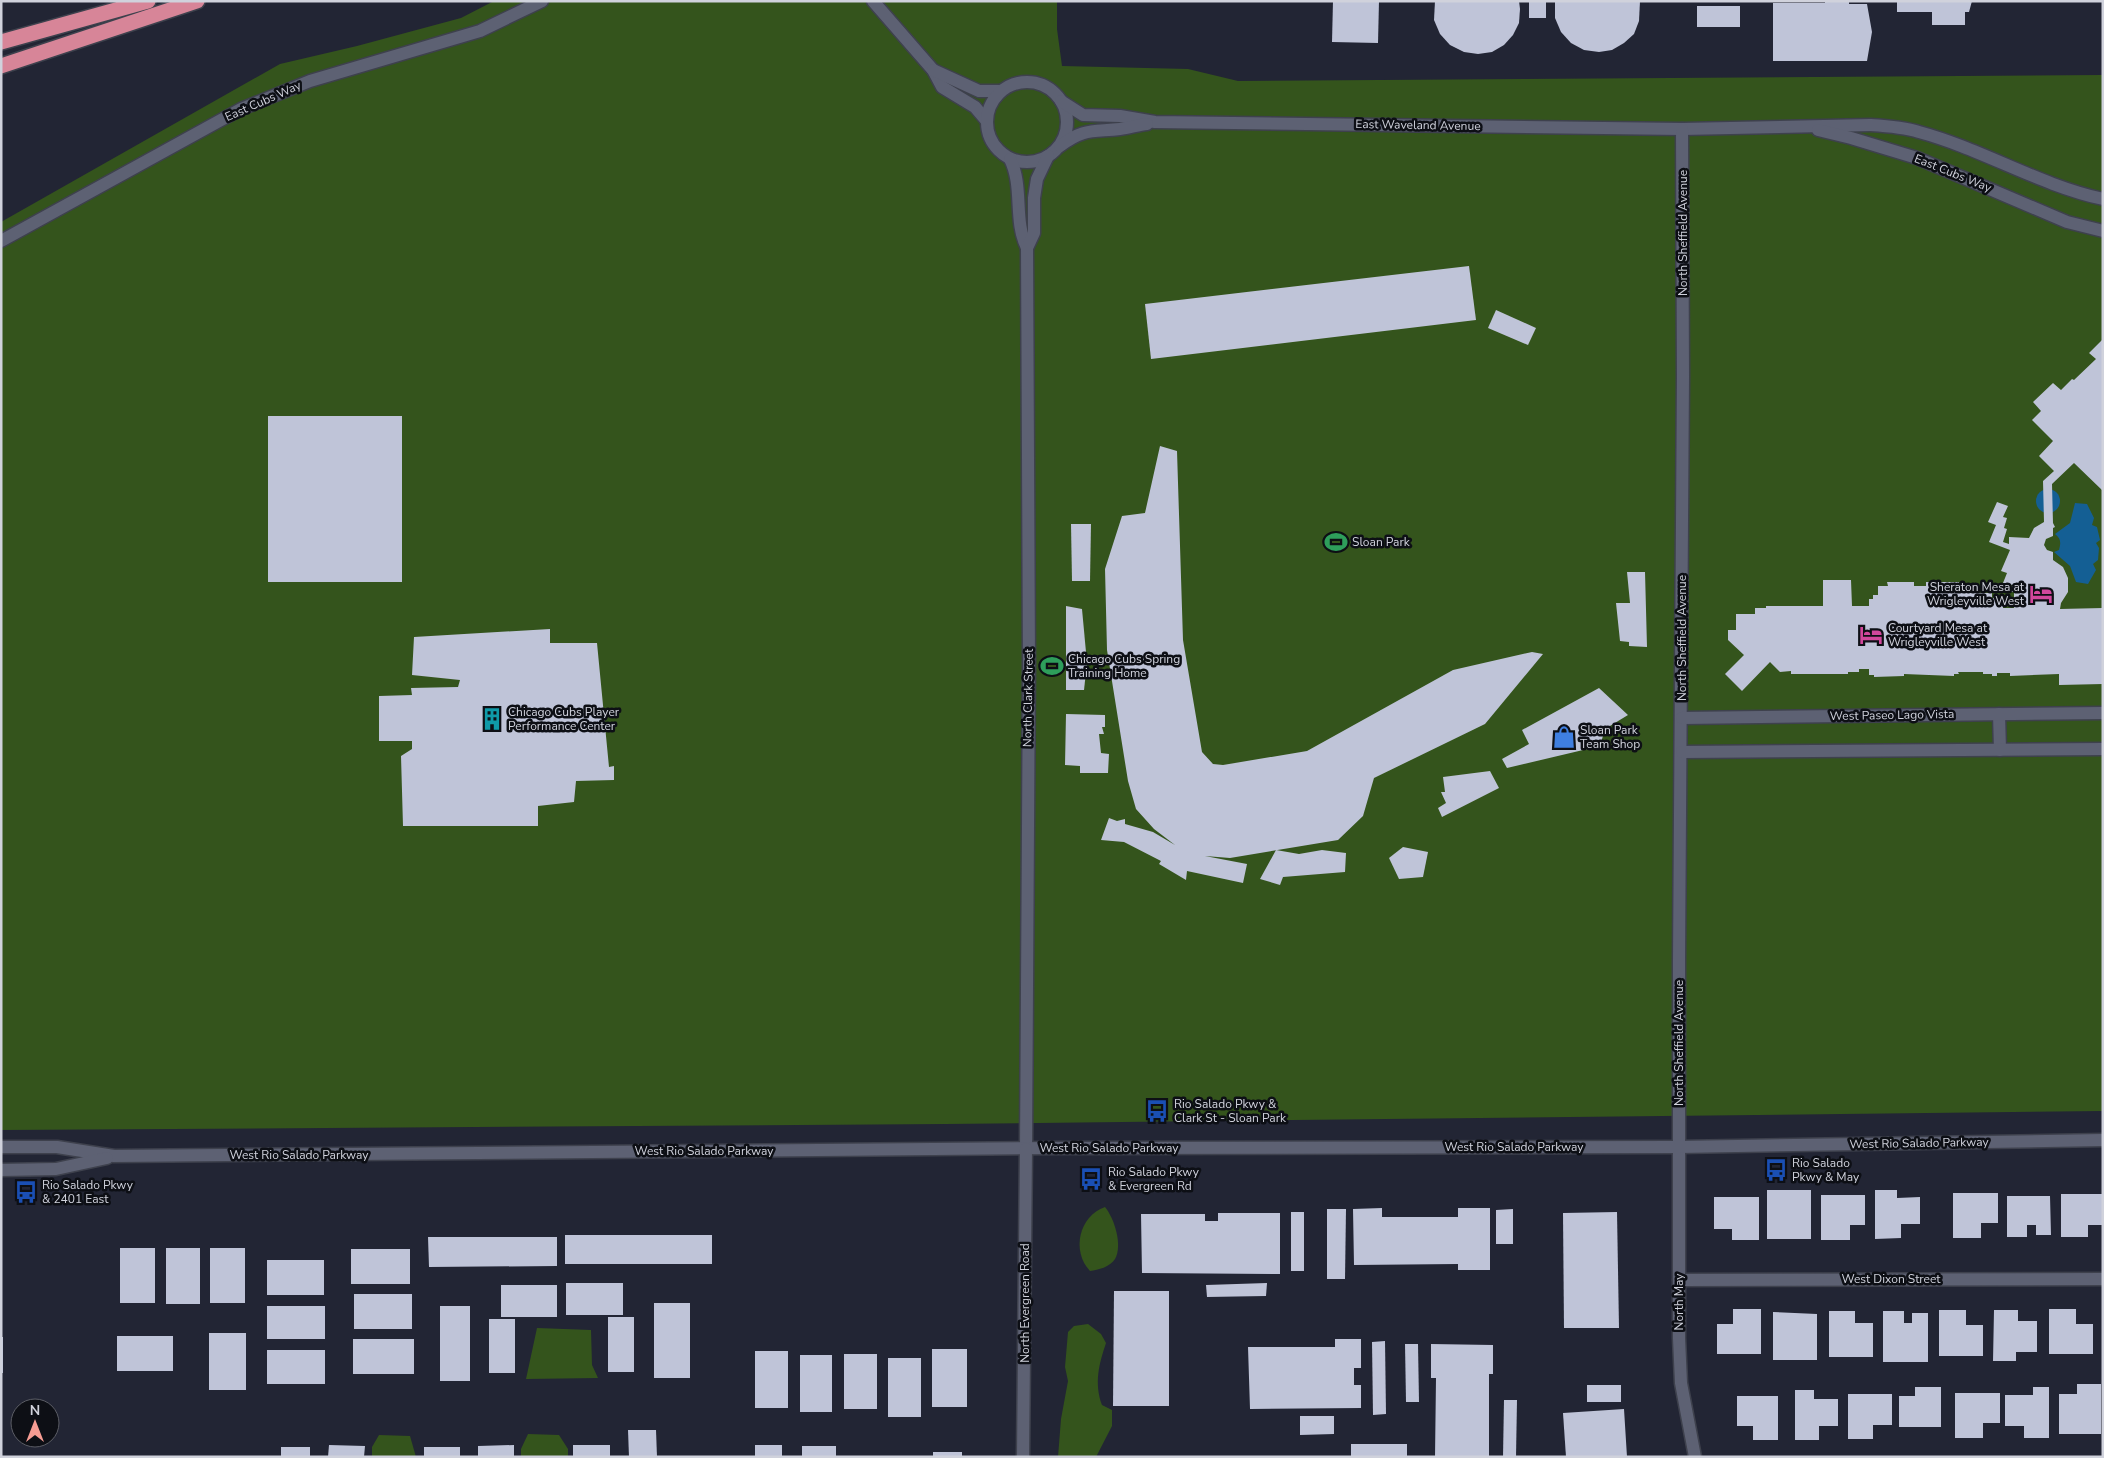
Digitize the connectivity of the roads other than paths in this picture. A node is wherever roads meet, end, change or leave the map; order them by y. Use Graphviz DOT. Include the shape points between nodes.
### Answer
graph roads {
  1 [pos="148,1"];
  2 [pos="197,1"];
  3 [pos="542,1"];
  4 [pos="872,1"];
  5 [pos="1,42"];
  6 [pos="1,66"];
  7 [pos="933,70"];
  8 [pos="1001,92"];
  9 [pos="1062,101"];
  10 [pos="986,120"];
  11 [pos="1155,122"];
  12 [pos="1798,126"];
  13 [pos="1682,129"];
  14 [pos="1059,147"];
  15 [pos="1048,156"];
  16 [pos="1010,159"];
  17 [pos="2103,199"];
  18 [pos="2103,231"];
  19 [pos="1,242"];
  20 [pos="1027,248"];
  21 [pos="2103,713"];
  22 [pos="1999,714"];
  23 [pos="1682,718"];
  24 [pos="2103,749"];
  25 [pos="2000,750"];
  26 [pos="1682,752"];
  27 [pos="2103,1140"];
  28 [pos="1,1147"];
  29 [pos="1679,1147"];
  30 [pos="1026,1149"];
  31 [pos="114,1156"];
  32 [pos="1,1170"];
  33 [pos="2103,1279"];
  34 [pos="1679,1280"];
  35 [pos="1023,1457"];
  36 [pos="1695,1457"];
  1 -- 5 [label="highway"];
  2 -- 6 [label="highway"];
  3 -- 19 [label="street, East Cubs Way" via="480,31 310,81 241,109"];
  4 -- 7 [label="street"];
  7 -- 8 [label="street" via="979,91"];
  7 -- 10 [label="street" via="942,87 975,107"];
  8 -- 9 [label="street" via="1012,84 1033,82 1046,87"];
  8 -- 10 [label="street" via="990,105"];
  9 -- 11 [label="street, East Waveland Avenue" via="1083,114"];
  9 -- 14 [label="street" via="1067,124"];
  10 -- 16 [label="street" via="993,144"];
  11 -- 13 [label="street, East Waveland Avenue"];
  11 -- 14 [label="street, East Waveland Avenue" via="1120,129 1089,130"];
  12 -- 13 [label="street, East Cubs Way"];
  12 -- 17 [label="street, East Cubs Way" via="1870,125 1917,131"];
  12 -- 18 [label="street, East Cubs Way" via="1917,158 2067,222"];
  13 -- 23 [label="street, North Sheffield Avenue"];
  14 -- 15 [label="street"];
  15 -- 16 [label="street" via="1027,162"];
  15 -- 20 [label="street, North Clark Street" via="1037,179 1034,233"];
  16 -- 20 [label="street, North Clark Street" via="1018,179 1021,235"];
  20 -- 30 [label="street, North Clark Street"];
  21 -- 22 [label="street, West Paseo Lago Vista"];
  22 -- 23 [label="street, West Paseo Lago Vista"];
  22 -- 25 [label="street"];
  23 -- 26 [label="street, North Sheffield Avenue"];
  24 -- 25 [label="street"];
  25 -- 26 [label="street"];
  26 -- 29 [label="street, North Sheffield Avenue"];
  27 -- 29 [label="street, West Rio Salado Parkway"];
  28 -- 31 [label="street" via="57,1147"];
  29 -- 30 [label="street, West Rio Salado Parkway"];
  29 -- 34 [label="street, North May"];
  30 -- 31 [label="street, West Rio Salado Parkway"];
  30 -- 35 [label="street, North Evergreen Road"];
  31 -- 32 [label="street" via="56,1169"];
  33 -- 34 [label="street, West Dixon Street"];
  34 -- 36 [label="street, North May" via="1681,1383"];
}
